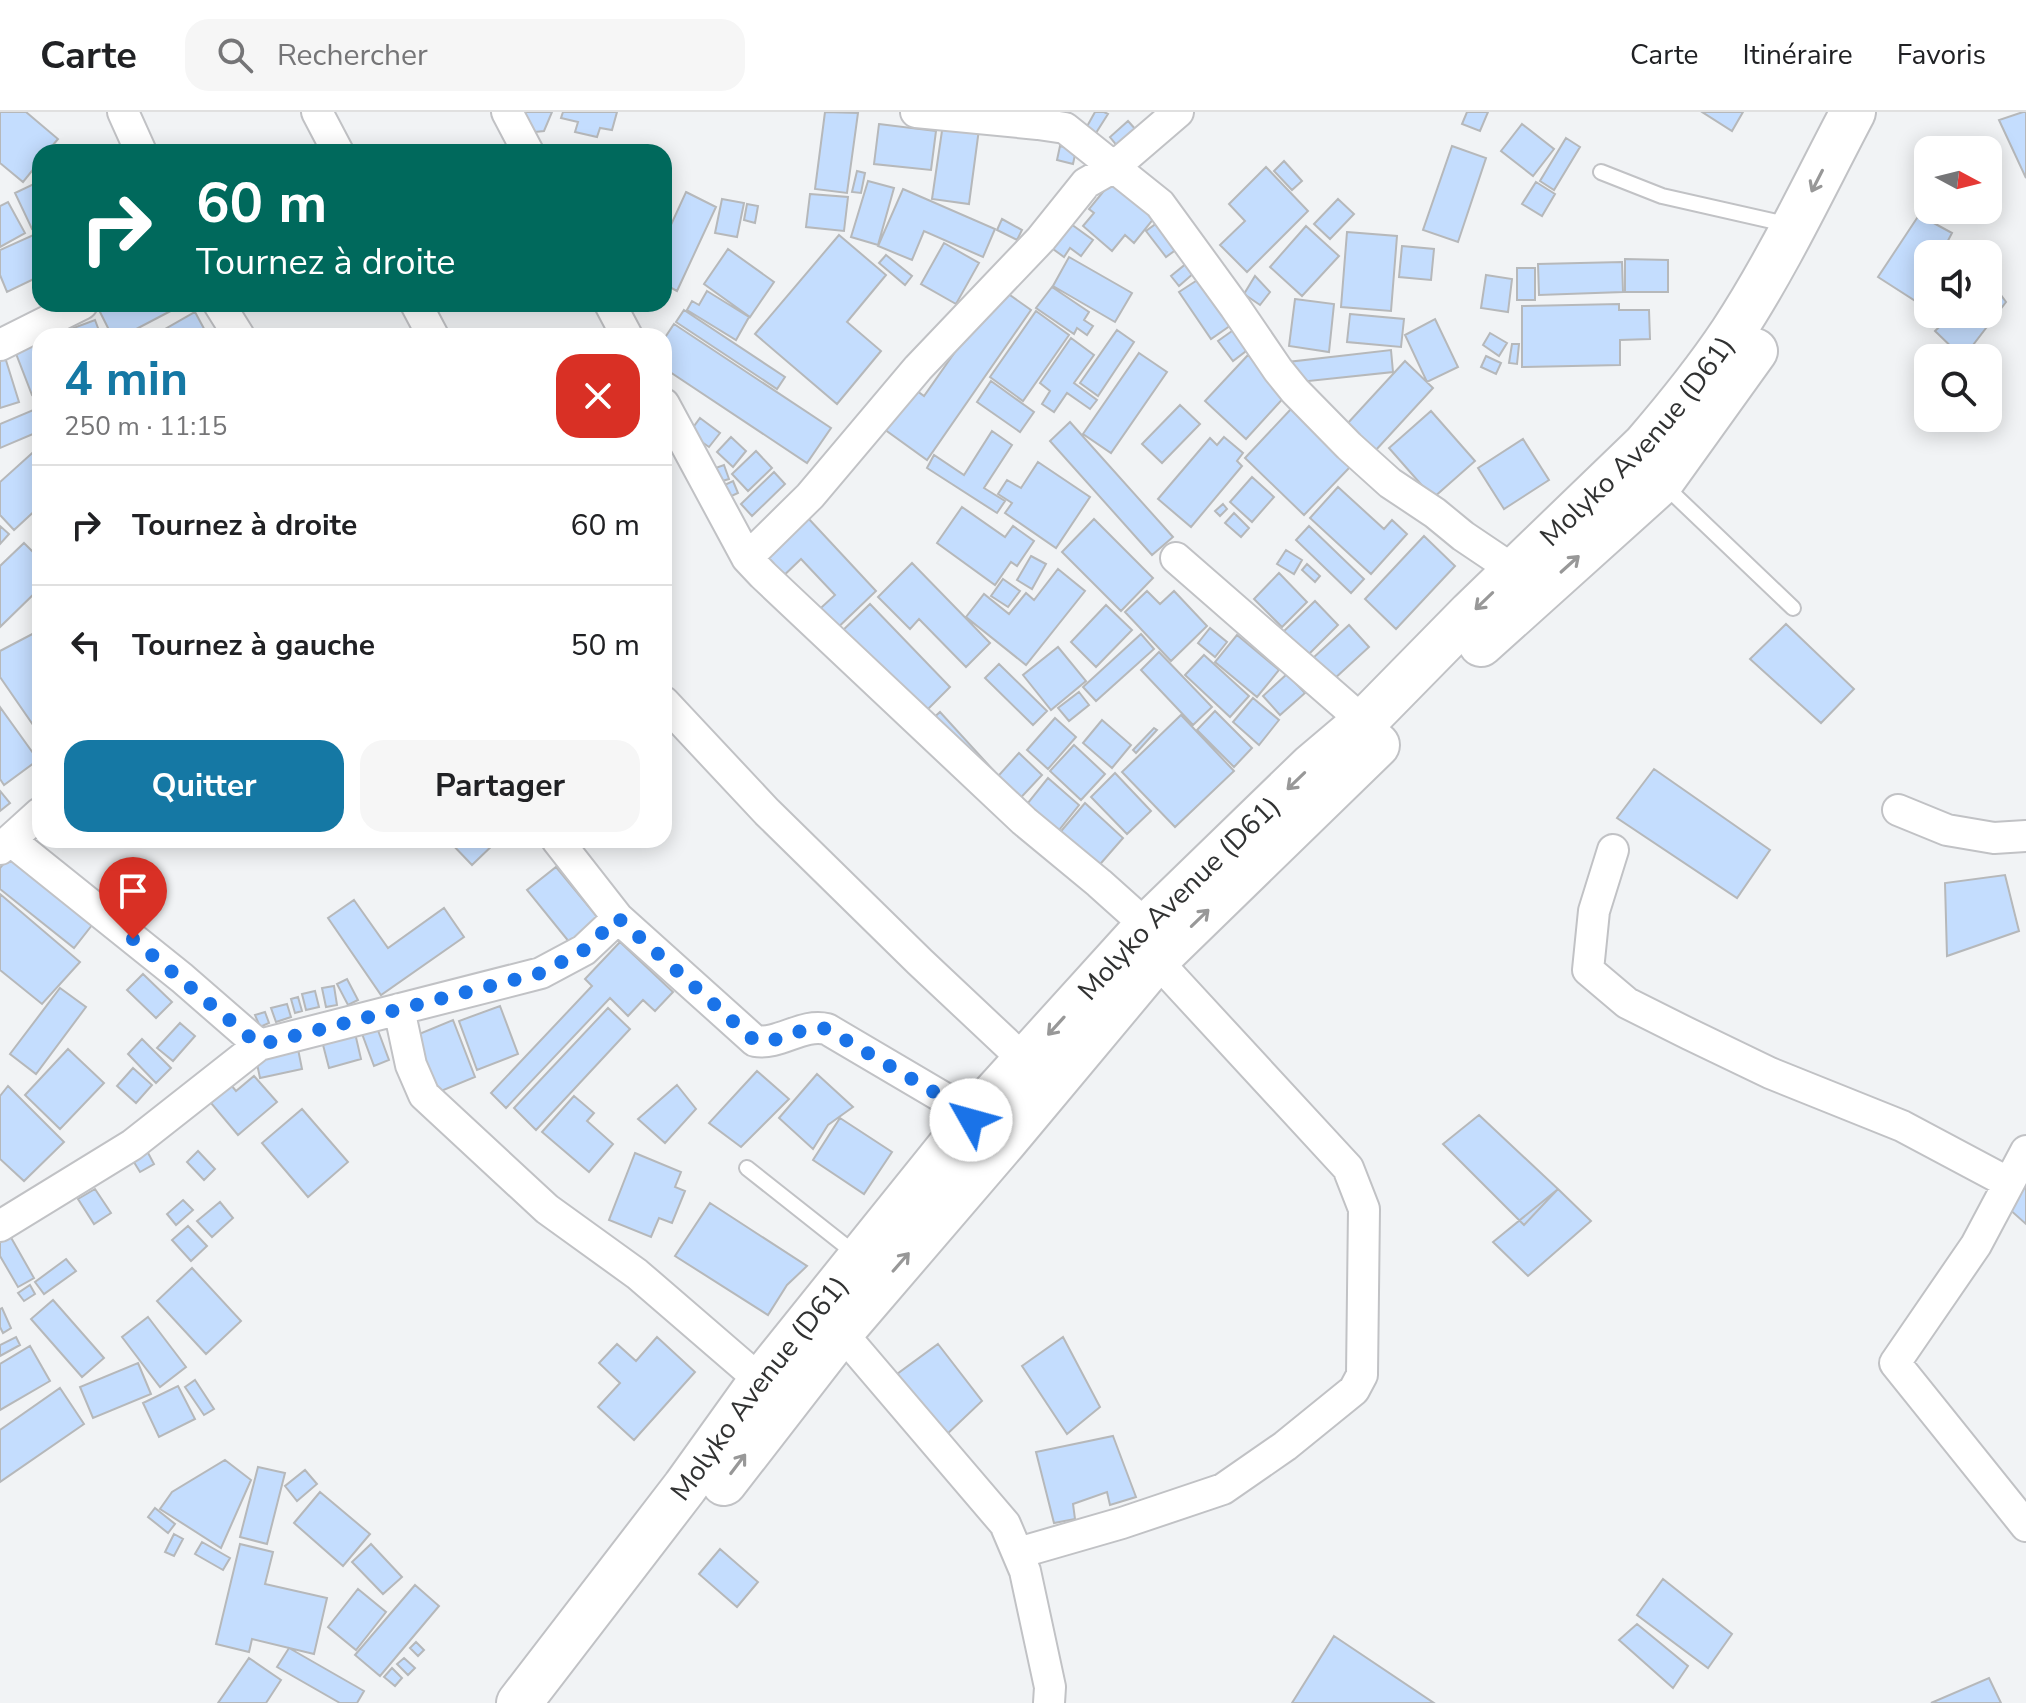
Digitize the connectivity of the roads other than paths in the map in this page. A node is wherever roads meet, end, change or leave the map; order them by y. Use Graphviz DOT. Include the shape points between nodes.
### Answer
graph roads {
  1 [pos="123,112"];
  2 [pos="317,112"];
  3 [pos="507,112"];
  4 [pos="916,112"];
  5 [pos="1178,112"];
  6 [pos="1853,112"];
  7 [pos="1885,112"];
  8 [pos="137,144"];
  9 [pos="334,144"];
  10 [pos="524,144"];
  11 [pos="1114,167"];
  12 [pos="1601,172"];
  13 [pos="1794,225"];
  14 [pos="66,312"];
  15 [pos="34,328"];
  16 [pos="32,329"];
  17 [pos="0,345"];
  18 [pos="672,419"];
  19 [pos="1661,482"];
  20 [pos="747,558"];
  21 [pos="1176,558"];
  22 [pos="1515,571"];
  23 [pos="1793,608"];
  24 [pos="672,711"];
  25 [pos="1364,722"];
  26 [pos="1898,810"];
  27 [pos="32,820"];
  28 [pos="2026,836"];
  29 [pos="5,845"];
  30 [pos="563,848"];
  31 [pos="1613,850"];
  32 [pos="618,918"];
  33 [pos="1151,943"];
  34 [pos="399,1009"];
  35 [pos="259,1045"];
  36 [pos="1038,1073"];
  37 [pos="971,1120"];
  38 [pos="2026,1151"];
  39 [pos="747,1168"];
  40 [pos="2009,1183"];
  41 [pos="0,1226"];
  42 [pos="860,1257"];
  43 [pos="841,1332"];
  44 [pos="761,1381"];
  45 [pos="2026,1526"];
  46 [pos="1018,1553"];
  47 [pos="519,1703"];
  48 [pos="553,1703"];
  49 [pos="1049,1703"];
  1 -- 8 [label="street"];
  2 -- 9 [label="street"];
  3 -- 10 [label="street"];
  4 -- 11 [label="street" via="1065,128"];
  5 -- 11 [label="street"];
  6 -- 13 [label="highway, Molyko Avenue (D61), one-way"];
  7 -- 19 [label="highway, Molyko Avenue (D61)" via="1819,243 1749,360"];
  11 -- 20 [label="street" via="1086,183 810,496"];
  11 -- 22 [label="street" via="1160,204 1295,391 1390,483"];
  12 -- 13 [label="lane" via="1662,196"];
  13 -- 22 [label="highway, Molyko Avenue (D61)" via="1733,332 1666,421"];
  14 -- 15 [label="street"];
  16 -- 17 [label="street"];
  18 -- 20 [label="street"];
  19 -- 23 [label="lane"];
  33 -- 19 [label="highway, Molyko Avenue (D61), one-way"];
  20 -- 33 [label="street" via="1024,821 1099,883"];
  21 -- 25 [label="street"];
  22 -- 25 [label="highway, Molyko Avenue (D61), one-way"];
  24 -- 36 [label="street" via="767,812"];
  25 -- 33 [label="highway, Molyko Avenue (D61), one-way" via="1312,766"];
  26 -- 28 [label="street" via="1947,830 1994,838"];
  27 -- 29 [label="street"];
  29 -- 35 [label="street" via="182,978"];
  30 -- 32 [label="street"];
  31 -- 40 [label="street" via="1594,911 1588,970 1605,985 1627,1003 1689,1034 1902,1126"];
  32 -- 34 [label="street" via="584,950 541,973"];
  32 -- 37 [label="street" via="755,1041 827,1029 944,1098"];
  33 -- 36 [label="highway, Molyko Avenue (D61)"];
  33 -- 46 [label="street" via="1348,1168 1364,1209 1362,1375 1343,1400 1223,1489"];
  34 -- 35 [label="street"];
  34 -- 44 [label="street" via="411,1065 424,1095 547,1209 637,1274"];
  35 -- 41 [label="street" via="132,1145"];
  36 -- 37 [label="highway, Molyko Avenue (D61)"];
  43 -- 36 [label="highway, Molyko Avenue (D61), one-way" via="1004,1142"];
  37 -- 42 [label="highway, Molyko Avenue (D61)"];
  38 -- 40 [label="street"];
  39 -- 42 [label="lane"];
  40 -- 45 [label="street" via="1976,1245 1895,1363"];
  42 -- 44 [label="highway, Molyko Avenue (D61)"];
  43 -- 46 [label="street" via="1005,1524"];
  48 -- 43 [label="highway, Molyko Avenue (D61), one-way"];
  44 -- 47 [label="highway, Molyko Avenue (D61)"];
  46 -- 49 [label="street" via="1050,1687"];
}
